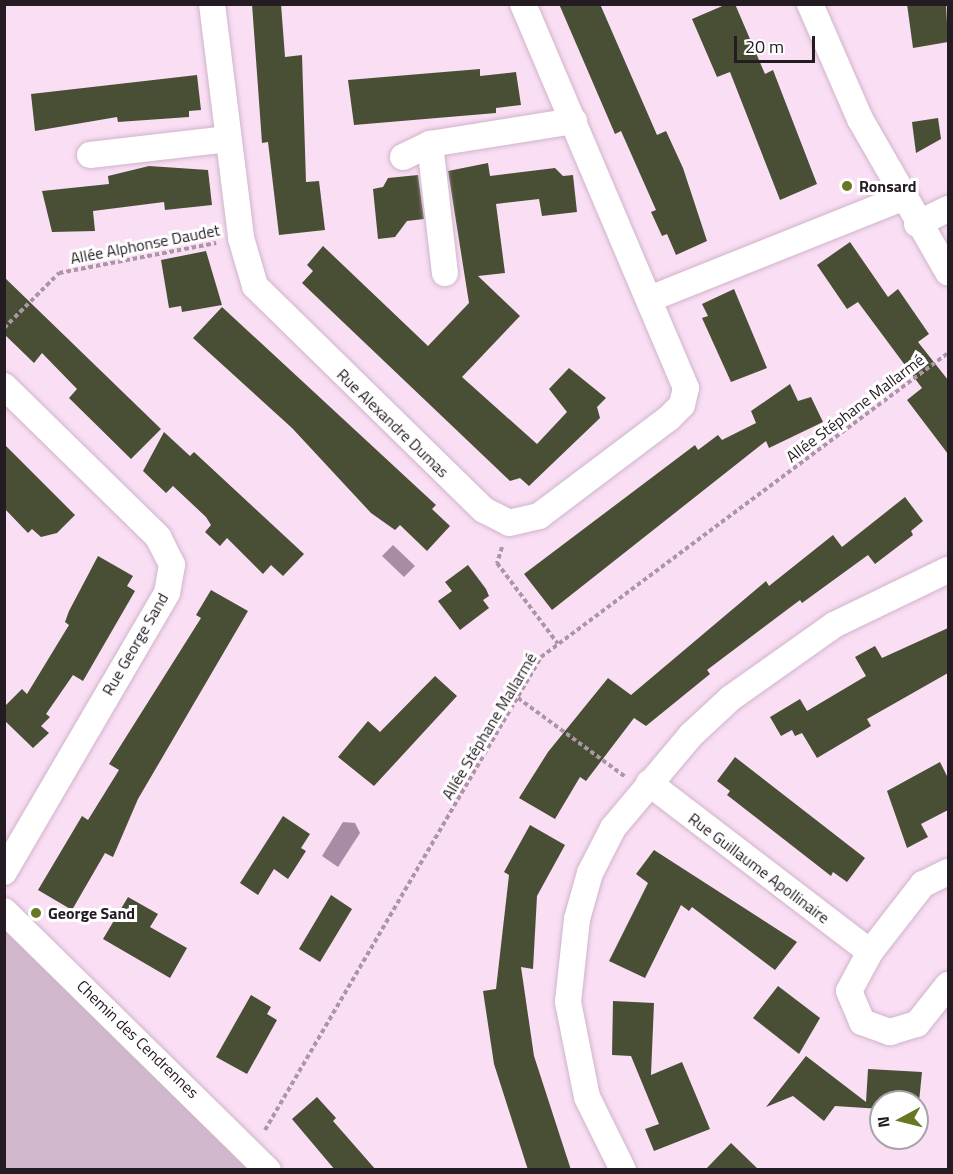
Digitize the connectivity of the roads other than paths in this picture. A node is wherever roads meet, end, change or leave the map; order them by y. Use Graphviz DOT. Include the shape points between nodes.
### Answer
graph roads {
  1 [pos="212,4"];
  2 [pos="523,4"];
  3 [pos="810,4"];
  4 [pos="574,121"];
  5 [pos="228,139"];
  6 [pos="430,144"];
  7 [pos="90,155"];
  8 [pos="403,158"];
  9 [pos="902,198"];
  10 [pos="948,209"];
  11 [pos="917,224"];
  12 [pos="948,272"];
  13 [pos="445,273"];
  14 [pos="652,298"];
  15 [pos="4,386"];
  16 [pos="948,570"];
  17 [pos="649,783"];
  18 [pos="4,872"];
  19 [pos="948,872"];
  20 [pos="4,911"];
  21 [pos="870,952"];
  22 [pos="948,986"];
  23 [pos="260,1160"];
  24 [pos="623,1170"];
  1 -- 5 [label="street, Rue Alexandre Dumas"];
  2 -- 4 [label="street"];
  3 -- 9 [label="street" via="860,119"];
  4 -- 6 [label="street"];
  4 -- 14 [label="street"];
  5 -- 7 [label="street"];
  5 -- 14 [label="street, Rue Alexandre Dumas" via="241,238 266,302 484,510 509,523 539,516 682,405 682,369"];
  6 -- 8 [label="street"];
  6 -- 13 [label="street"];
  9 -- 11 [label="street"];
  9 -- 14 [label="street"];
  10 -- 11 [label="street"];
  11 -- 12 [label="street"];
  15 -- 18 [label="street, Rue George Sand" via="158,537 172,565 167,592"];
  16 -- 17 [label="street" via="834,626 783,660 699,728"];
  17 -- 21 [label="street, Rue Guillaume Apollinaire"];
  17 -- 24 [label="street" via="613,828 590,873 570,963 574,1049 592,1108"];
  19 -- 21 [label="street" via="923,884"];
  20 -- 23 [label="street, Chemin des Cendrennes"];
  21 -- 22 [label="street" via="849,991 862,1022 876,1031 905,1030 917,1024"];
}
